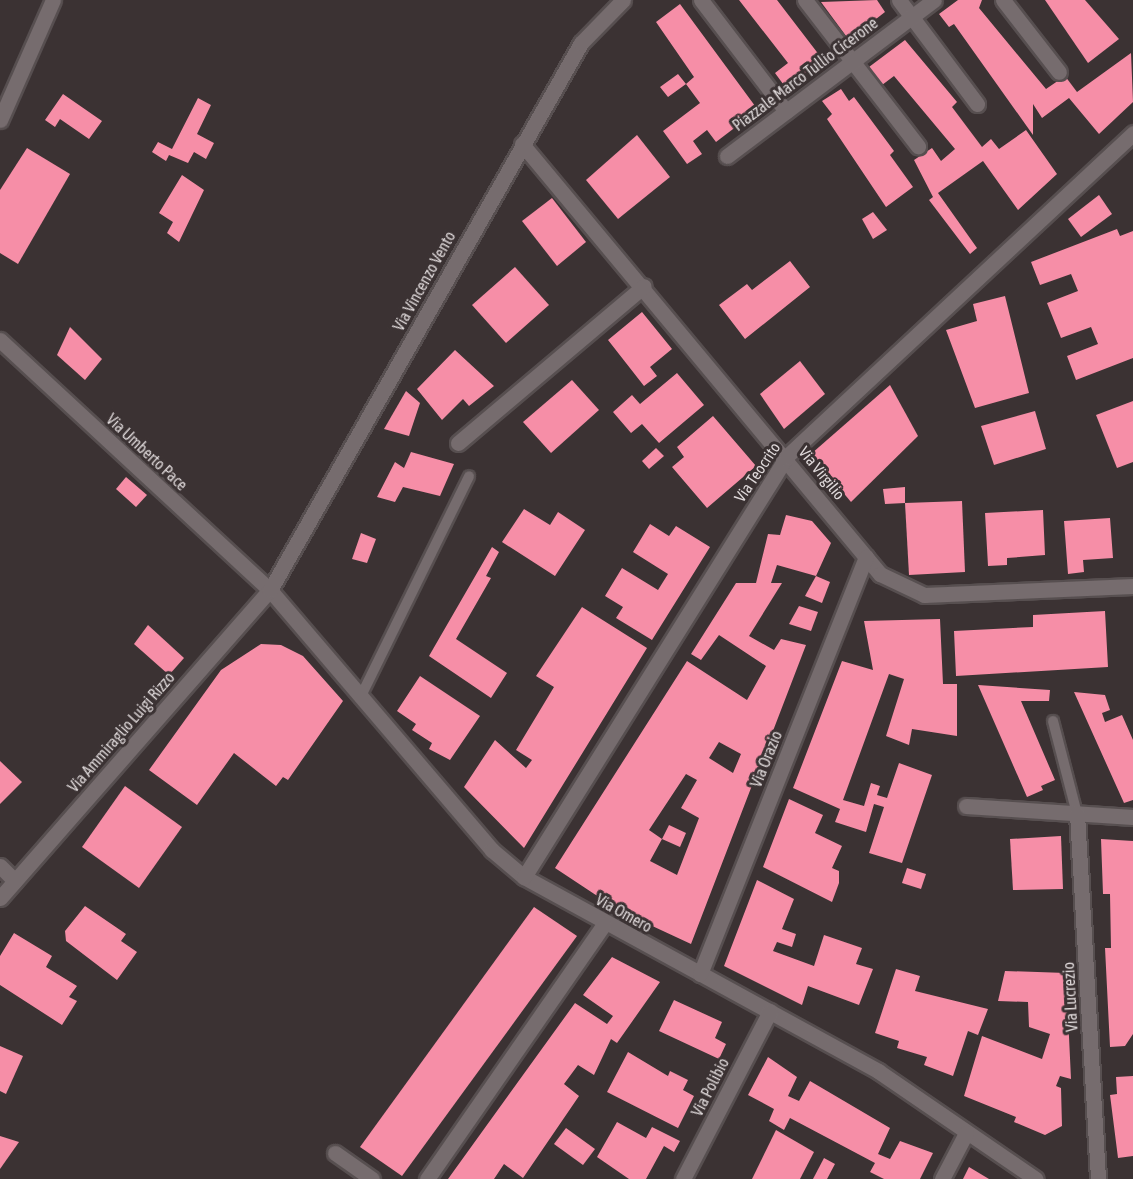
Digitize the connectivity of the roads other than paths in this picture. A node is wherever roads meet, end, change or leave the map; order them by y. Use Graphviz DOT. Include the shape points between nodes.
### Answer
graph roads {
  1 [pos="53,0"];
  2 [pos="624,0"];
  3 [pos="701,0"];
  4 [pos="805,0"];
  5 [pos="899,0"];
  6 [pos="934,0"];
  7 [pos="1003,0"];
  8 [pos="912,17"];
  9 [pos="852,61"];
  10 [pos="1059,72"];
  11 [pos="977,104"];
  12 [pos="786,111"];
  13 [pos="0,120"];
  14 [pos="1133,134"];
  15 [pos="522,144"];
  16 [pos="918,146"];
  17 [pos="726,156"];
  18 [pos="644,286"];
  19 [pos="0,340"];
  20 [pos="458,443"];
  21 [pos="786,457"];
  22 [pos="469,476"];
  23 [pos="866,557"];
  24 [pos="1133,586"];
  25 [pos="270,590"];
  26 [pos="360,698"];
  27 [pos="1053,721"];
  28 [pos="966,806"];
  29 [pos="1077,814"];
  30 [pos="1133,817"];
  31 [pos="0,866"];
  32 [pos="524,877"];
  33 [pos="15,881"];
  34 [pos="0,898"];
  35 [pos="604,924"];
  36 [pos="700,974"];
  37 [pos="770,1011"];
  38 [pos="966,1132"];
  39 [pos="335,1153"];
  40 [pos="372,1179"];
  41 [pos="427,1179"];
  42 [pos="683,1179"];
  43 [pos="942,1179"];
  44 [pos="1036,1179"];
  45 [pos="1098,1179"];
  1 -- 13 [label="street"];
  2 -- 15 [label="street, Via Vincenzo Vento" via="581,43"];
  3 -- 12 [label="street"];
  4 -- 9 [label="street"];
  5 -- 8 [label="street"];
  6 -- 8 [label="street, Piazzale Marco Tullio Cicerone"];
  7 -- 10 [label="street"];
  8 -- 9 [label="street, Piazzale Marco Tullio Cicerone"];
  8 -- 11 [label="street"];
  9 -- 12 [label="street, Piazzale Marco Tullio Cicerone"];
  9 -- 16 [label="street"];
  12 -- 17 [label="street, Piazzale Marco Tullio Cicerone"];
  14 -- 21 [label="street, Via Teocrito"];
  15 -- 18 [label="street, Via Virgilio"];
  15 -- 25 [label="street, Via Vincenzo Vento"];
  18 -- 20 [label="street"];
  18 -- 21 [label="street, Via Virgilio"];
  19 -- 25 [label="street, Via Umberto Pace"];
  21 -- 23 [label="street, Via Virgilio"];
  21 -- 32 [label="street, Via Teocrito"];
  22 -- 26 [label="lane"];
  23 -- 24 [label="street, Via Virgilio" via="880,574 924,595"];
  23 -- 36 [label="street, Via Orazio"];
  25 -- 26 [label="street, Via Omero"];
  25 -- 33 [label="street, Via Ammiraglio Luigi Rizzo"];
  26 -- 32 [label="street, Via Omero" via="492,850"];
  27 -- 29 [label="lane"];
  28 -- 29 [label="street"];
  29 -- 30 [label="street"];
  29 -- 45 [label="street, Via Lucrezio"];
  31 -- 33 [label="street"];
  32 -- 35 [label="street, Via Omero"];
  33 -- 34 [label="street, Via Ammiraglio Luigi Rizzo"];
  35 -- 36 [label="street, Via Omero"];
  35 -- 41 [label="street"];
  36 -- 37 [label="street, Via Omero"];
  37 -- 38 [label="street, Via Omero" via="878,1071"];
  37 -- 42 [label="street, Via Polibio"];
  38 -- 43 [label="street"];
  38 -- 44 [label="street, Via Omero"];
  39 -- 40 [label="street"];
}
